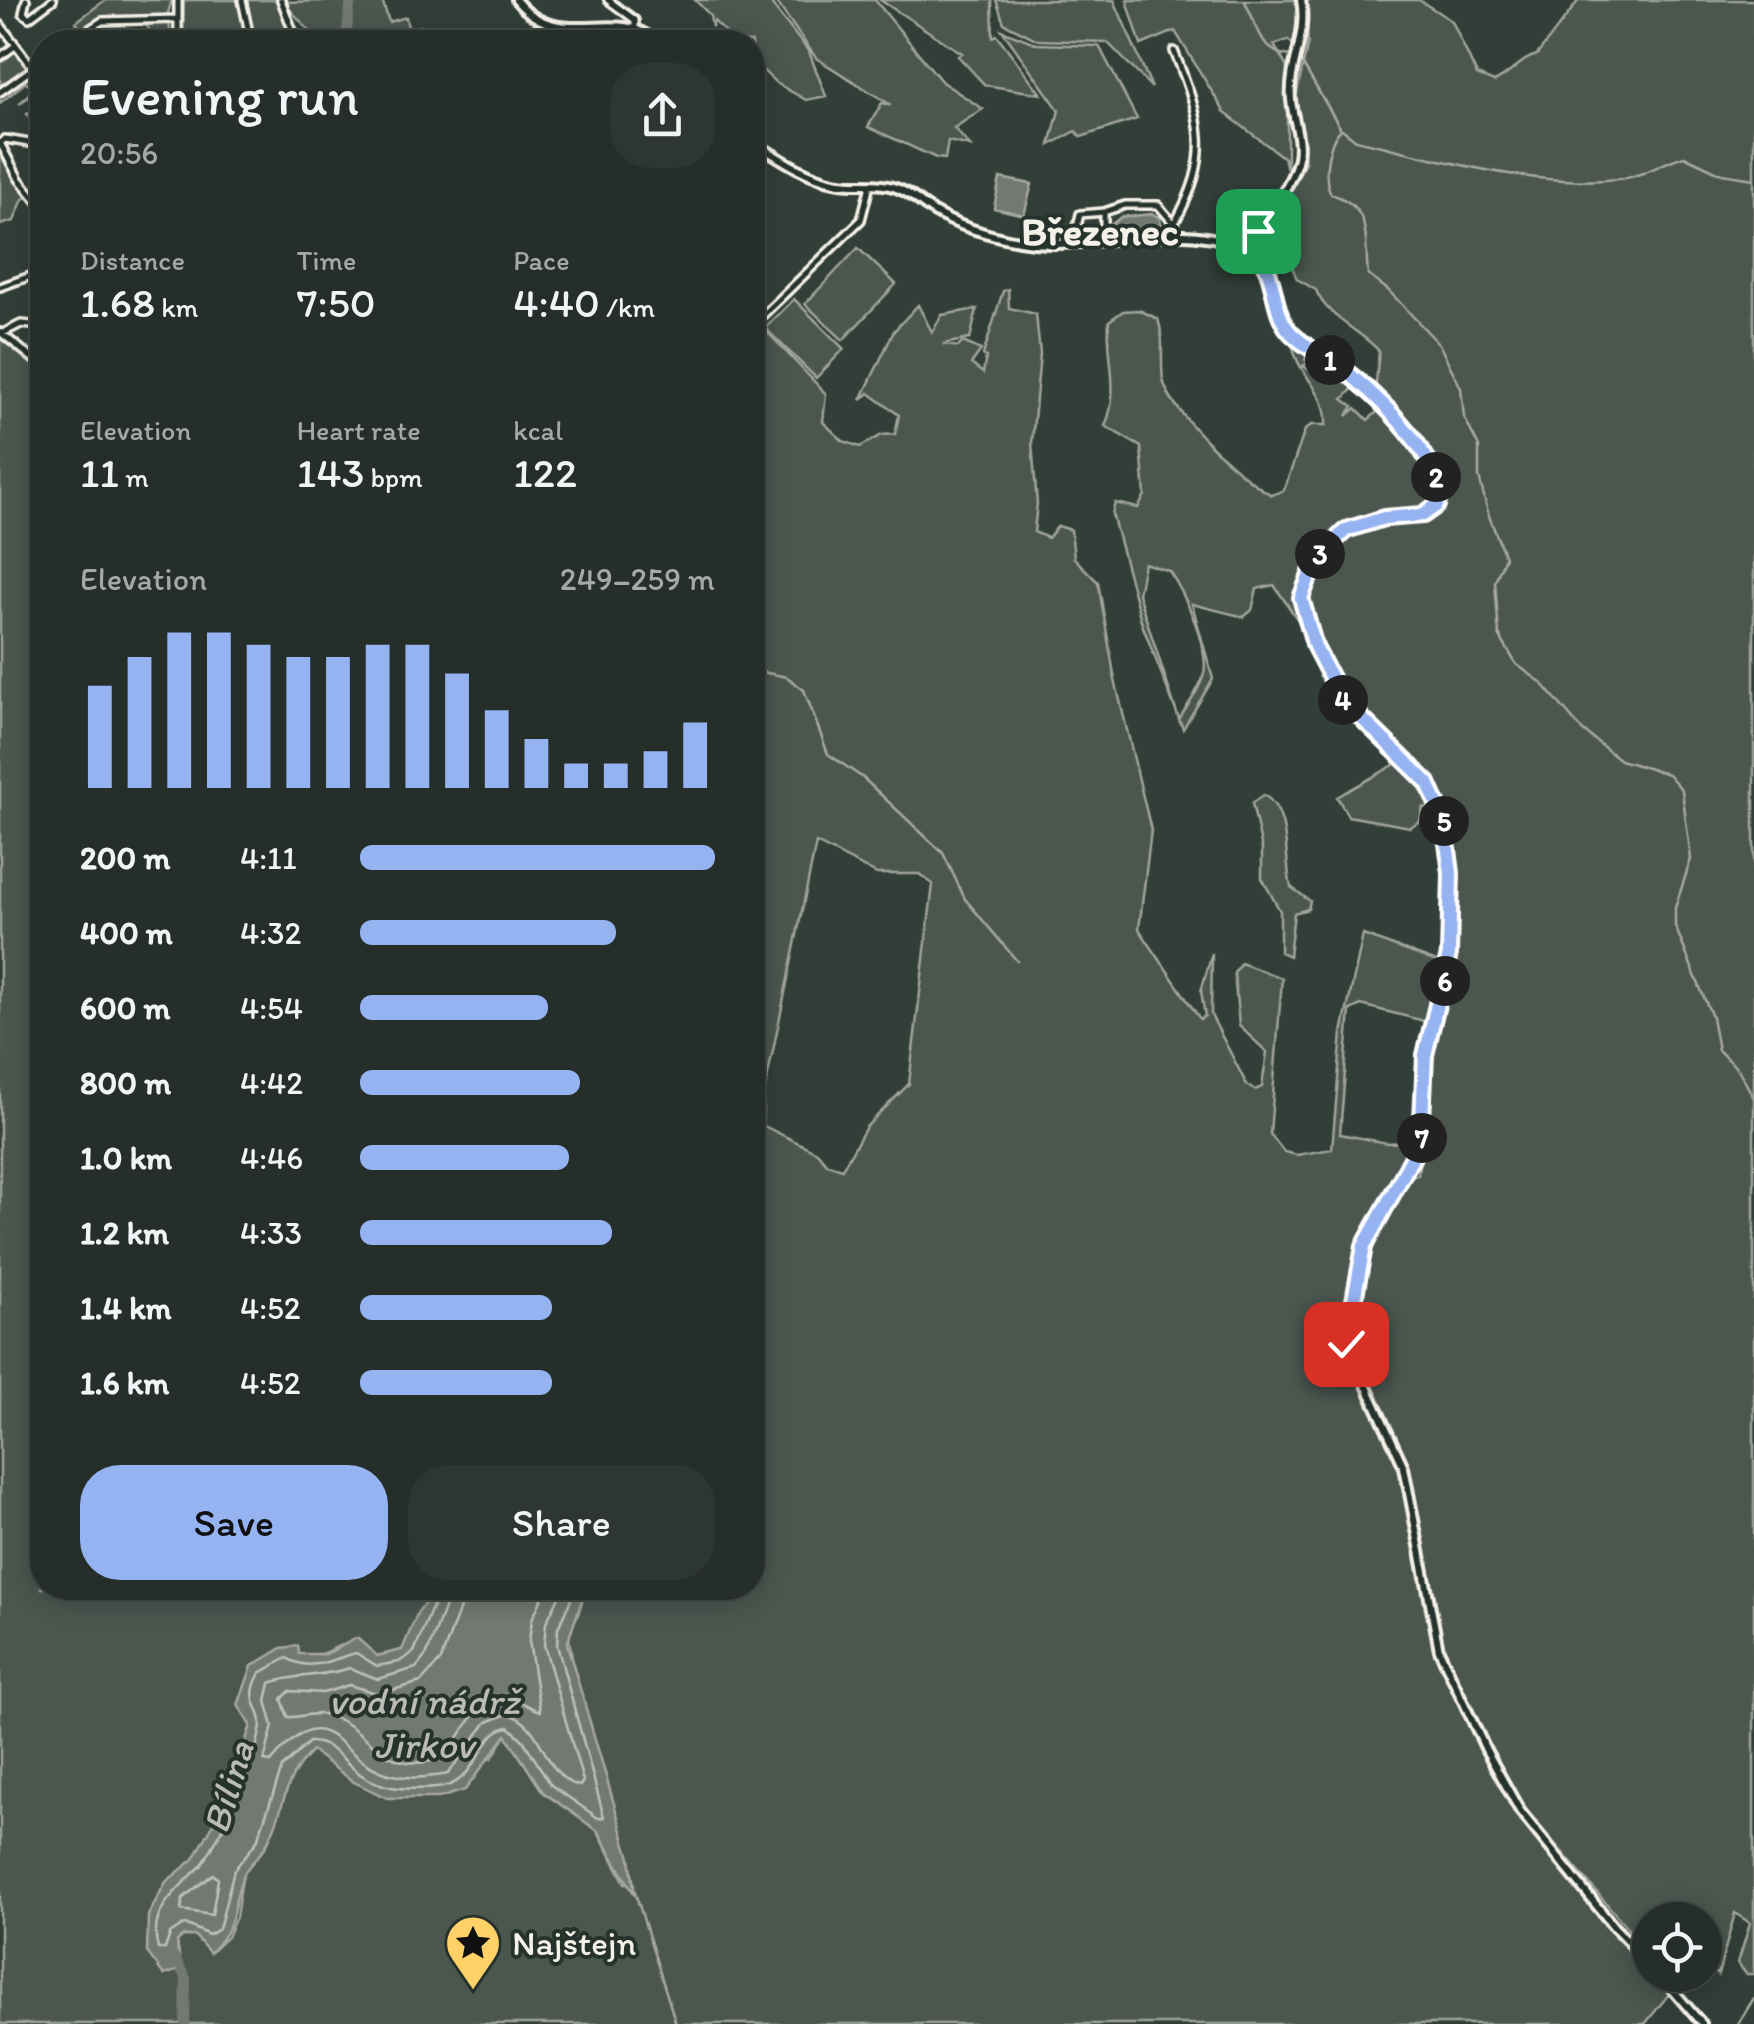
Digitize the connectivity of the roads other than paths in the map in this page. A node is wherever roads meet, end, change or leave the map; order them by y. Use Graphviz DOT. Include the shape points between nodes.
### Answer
graph roads {
  1 [pos="26,0"];
  2 [pos="54,0"];
  3 [pos="178,0"];
  4 [pos="242,0"];
  5 [pos="282,0"];
  6 [pos="516,0"];
  7 [pos="608,0"];
  8 [pos="1300,0"];
  9 [pos="178,19"];
  10 [pos="0,24"];
  11 [pos="635,29"];
  12 [pos="87,30"];
  13 [pos="178,30"];
  14 [pos="248,30"];
  15 [pos="293,30"];
  16 [pos="16,44"];
  17 [pos="1174,51"];
  18 [pos="0,57"];
  19 [pos="30,63"];
  20 [pos="30,72"];
  21 [pos="0,92"];
  22 [pos="0,143"];
  23 [pos="30,144"];
  24 [pos="765,148"];
  25 [pos="870,186"];
  26 [pos="30,192"];
  27 [pos="1104,212"];
  28 [pos="1174,228"];
  29 [pos="1104,239"];
  30 [pos="1074,240"];
  31 [pos="1254,252"];
  32 [pos="30,276"];
  33 [pos="0,286"];
  34 [pos="765,313"];
  35 [pos="30,325"];
  36 [pos="1,333"];
  37 [pos="30,356"];
  38 [pos="1632,1946"];
  39 [pos="1675,1992"];
  40 [pos="1702,2024"];
  1 -- 2 [label="street" via="29,18"];
  3 -- 9 [label="street"];
  4 -- 14 [label="street"];
  5 -- 15 [label="street"];
  6 -- 11 [label="street" via="538,20 563,28"];
  7 -- 11 [label="street" via="634,20"];
  8 -- 31 [label="street" via="1304,18 1290,99 1299,158 1284,196 1262,222"];
  9 -- 12 [label="street" via="102,20"];
  9 -- 13 [label="street"];
  10 -- 16 [label="street"];
  16 -- 18 [label="street"];
  16 -- 19 [label="street"];
  17 -- 28 [label="street" via="1202,156"];
  20 -- 21 [label="street"];
  22 -- 23 [label="street"];
  22 -- 26 [label="street"];
  24 -- 25 [label="street" via="816,177"];
  25 -- 30 [label="street" via="900,189 945,218 1013,239"];
  25 -- 34 [label="street" via="860,220"];
  27 -- 28 [label="street" via="1154,204 1164,208"];
  27 -- 29 [label="street"];
  27 -- 30 [label="street" via="1080,214"];
  28 -- 29 [label="street"];
  28 -- 31 [label="street"];
  29 -- 30 [label="street"];
  31 -- 38 [label="street" via="1267,268 1287,328 1362,384 1424,453 1440,489 1437,505 1423,515 1357,525 1336,538 1307,574 1301,598 1315,647 1342,699 1428,783 1444,820 1451,873 1449,954 1425,1055 1421,1142 1364,1246 1348,1353 1404,1467 1439,1650 1486,1750 1520,1811"];
  32 -- 33 [label="street"];
  35 -- 36 [label="street"];
  36 -- 37 [label="street"];
  39 -- 40 [label="street"];
}
